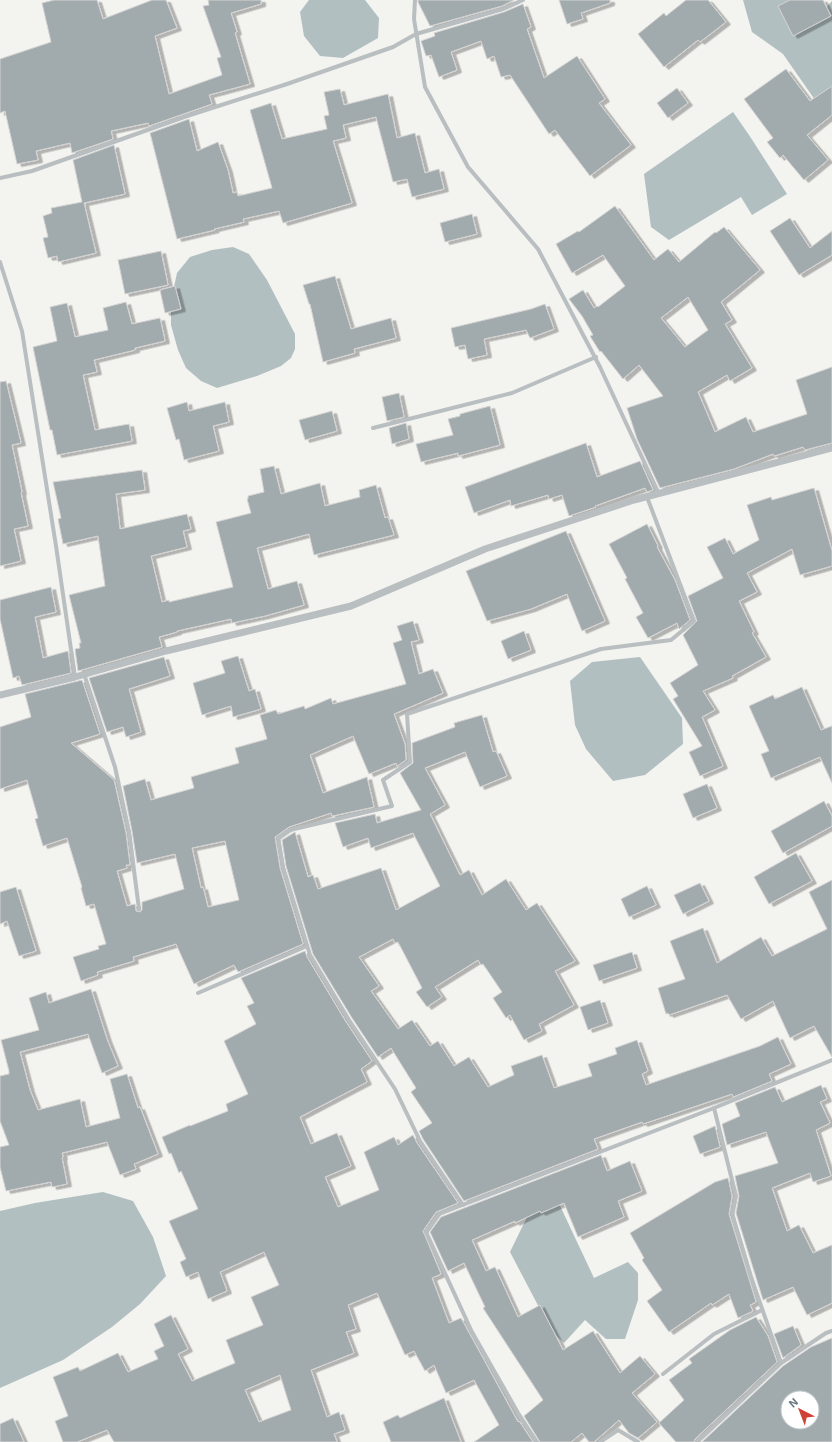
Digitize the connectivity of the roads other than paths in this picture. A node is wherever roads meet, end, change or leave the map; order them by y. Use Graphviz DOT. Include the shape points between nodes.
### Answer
graph roads {
  1 [pos="415,0"];
  2 [pos="523,0"];
  3 [pos="416,34"];
  4 [pos="0,178"];
  5 [pos="0,262"];
  6 [pos="596,357"];
  7 [pos="373,428"];
  8 [pos="832,448"];
  9 [pos="659,494"];
  10 [pos="647,497"];
  11 [pos="84,674"];
  12 [pos="75,677"];
  13 [pos="0,695"];
  14 [pos="139,909"];
  15 [pos="307,946"];
  16 [pos="198,993"];
  17 [pos="832,1060"];
  18 [pos="714,1108"];
  19 [pos="463,1204"];
  20 [pos="762,1310"];
  21 [pos="832,1331"];
  22 [pos="781,1363"];
  23 [pos="663,1374"];
  24 [pos="537,1442"];
  25 [pos="600,1442"];
  26 [pos="638,1442"];
  27 [pos="697,1442"];
  1 -- 3 [label="street"];
  2 -- 3 [label="street" via="503,9"];
  3 -- 4 [label="street" via="393,47 302,79 32,171"];
  3 -- 6 [label="street" via="425,87 468,167 538,249"];
  5 -- 12 [label="street" via="22,331"];
  6 -- 7 [label="street" via="512,393"];
  6 -- 9 [label="street"];
  8 -- 9 [label="street"];
  9 -- 10 [label="street"];
  10 -- 11 [label="street" via="485,549 351,606 166,651"];
  10 -- 15 [label="street" via="694,620 671,640 601,649 407,714 410,762 383,780 392,806 290,830 278,838 283,867"];
  11 -- 12 [label="street"];
  11 -- 14 [label="street" via="115,767 129,832"];
  12 -- 13 [label="street"];
  15 -- 16 [label="street"];
  15 -- 19 [label="street" via="346,1014 395,1089 420,1141"];
  17 -- 18 [label="street"];
  18 -- 19 [label="street"];
  18 -- 20 [label="street" via="736,1196 732,1213"];
  19 -- 24 [label="street" via="440,1214 426,1232 472,1332"];
  20 -- 22 [label="street"];
  20 -- 23 [label="street" via="714,1334"];
  21 -- 22 [label="street"];
  22 -- 27 [label="street"];
  25 -- 26 [label="street" via="618,1430"];
}
